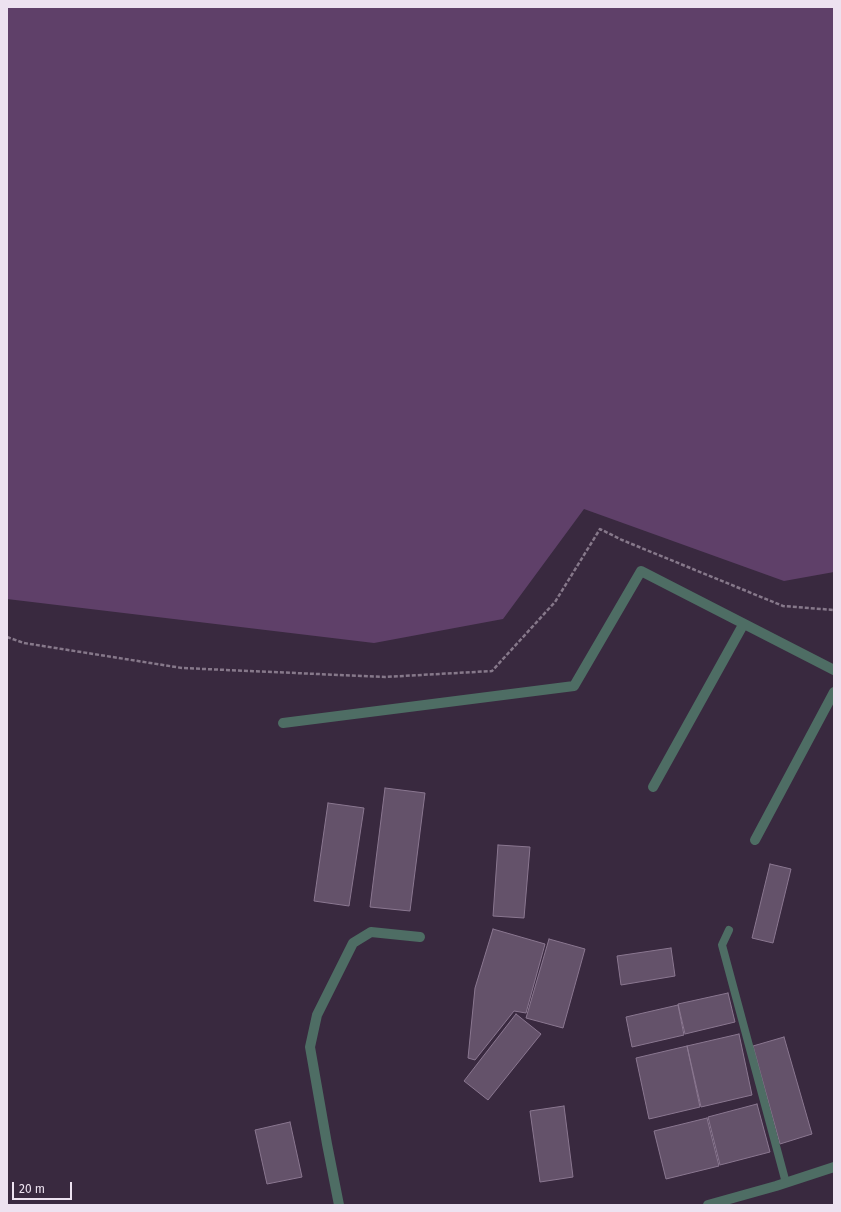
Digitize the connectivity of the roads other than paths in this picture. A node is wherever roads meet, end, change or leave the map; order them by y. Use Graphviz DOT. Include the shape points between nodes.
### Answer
graph roads {
  1 [pos="743,624"];
  2 [pos="834,670"];
  3 [pos="834,692"];
  4 [pos="283,723"];
  5 [pos="653,787"];
  6 [pos="755,840"];
  7 [pos="729,930"];
  8 [pos="420,937"];
  9 [pos="834,1167"];
  10 [pos="786,1183"];
  11 [pos="339,1205"];
  12 [pos="708,1205"];
  1 -- 2 [label="street"];
  1 -- 4 [label="street" via="641,571 574,686"];
  1 -- 5 [label="street"];
  3 -- 6 [label="street"];
  7 -- 10 [label="lane" via="722,945"];
  8 -- 11 [label="street" via="371,932 353,943 317,1015 310,1047"];
  9 -- 10 [label="street"];
  10 -- 12 [label="street"];
}
